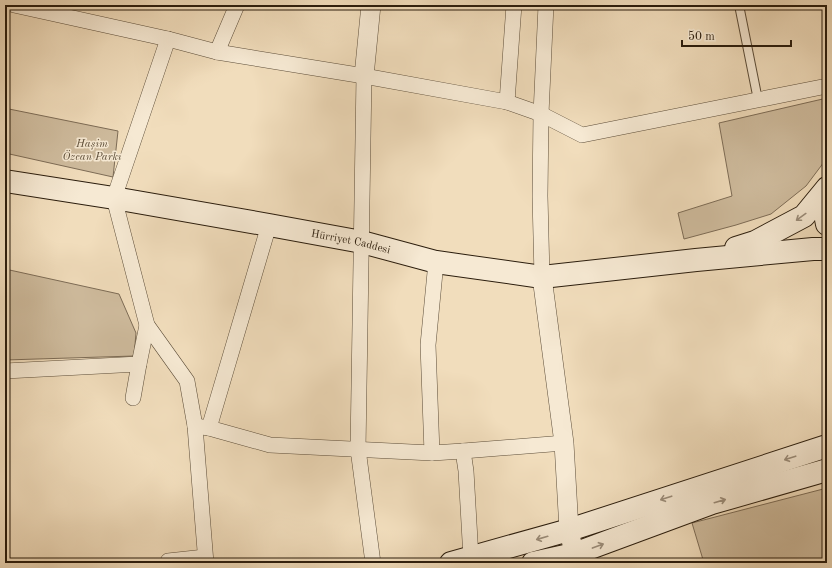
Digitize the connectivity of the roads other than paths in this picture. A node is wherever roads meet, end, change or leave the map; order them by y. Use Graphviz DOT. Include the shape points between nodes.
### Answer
graph roads {
  1 [pos="14,5"];
  2 [pos="237,5"];
  3 [pos="371,5"];
  4 [pos="514,5"];
  5 [pos="546,5"];
  6 [pos="739,5"];
  7 [pos="168,39"];
  8 [pos="218,52"];
  9 [pos="364,76"];
  10 [pos="827,86"];
  11 [pos="758,100"];
  12 [pos="508,102"];
  13 [pos="541,114"];
  14 [pos="5,181"];
  15 [pos="827,188"];
  16 [pos="114,198"];
  17 [pos="827,211"];
  18 [pos="827,224"];
  19 [pos="268,225"];
  20 [pos="362,242"];
  21 [pos="827,249"];
  22 [pos="696,260"];
  23 [pos="436,262"];
  24 [pos="542,277"];
  25 [pos="148,325"];
  26 [pos="139,364"];
  27 [pos="5,371"];
  28 [pos="133,398"];
  29 [pos="202,427"];
  30 [pos="564,443"];
  31 [pos="827,446"];
  32 [pos="358,449"];
  33 [pos="463,451"];
  34 [pos="432,453"];
  35 [pos="827,470"];
  36 [pos="569,530"];
  37 [pos="576,559"];
  38 [pos="206,560"];
  39 [pos="461,561"];
  40 [pos="168,563"];
  41 [pos="373,563"];
  42 [pos="533,563"];
  1 -- 7 [label="street"];
  2 -- 8 [label="street"];
  3 -- 9 [label="street"];
  4 -- 12 [label="street"];
  5 -- 13 [label="street"];
  6 -- 11 [label="lane"];
  7 -- 8 [label="street"];
  7 -- 16 [label="street"];
  8 -- 9 [label="street"];
  9 -- 12 [label="street"];
  9 -- 20 [label="street"];
  10 -- 11 [label="street"];
  11 -- 13 [label="street" via="582,135"];
  12 -- 13 [label="street"];
  13 -- 24 [label="street"];
  14 -- 16 [label="main road, Hürriyet Caddesi"];
  15 -- 22 [label="main road, one-way" via="804,216 755,242"];
  16 -- 19 [label="main road, Hürriyet Caddesi"];
  16 -- 25 [label="street"];
  17 -- 18 [label="main road"];
  19 -- 20 [label="main road, Hürriyet Caddesi"];
  19 -- 29 [label="street"];
  20 -- 23 [label="main road, Hürriyet Caddesi"];
  20 -- 32 [label="street"];
  21 -- 22 [label="main road"];
  22 -- 24 [label="main road, Hürriyet Caddesi"];
  23 -- 24 [label="main road, Hürriyet Caddesi"];
  23 -- 34 [label="street" via="428,345"];
  24 -- 30 [label="street"];
  25 -- 26 [label="street"];
  25 -- 29 [label="street" via="186,381"];
  26 -- 27 [label="street"];
  26 -- 28 [label="street"];
  29 -- 32 [label="street" via="270,445"];
  29 -- 38 [label="street"];
  30 -- 33 [label="street"];
  30 -- 36 [label="street"];
  31 -- 36 [label="main road, one-way"];
  32 -- 34 [label="street"];
  32 -- 41 [label="street"];
  33 -- 34 [label="street"];
  33 -- 39 [label="street" via="466,471"];
  37 -- 35 [label="main road, one-way" via="712,503"];
  36 -- 37 [label="street"];
  36 -- 39 [label="main road, one-way"];
  37 -- 42 [label="main road"];
  38 -- 40 [label="street"];
}
